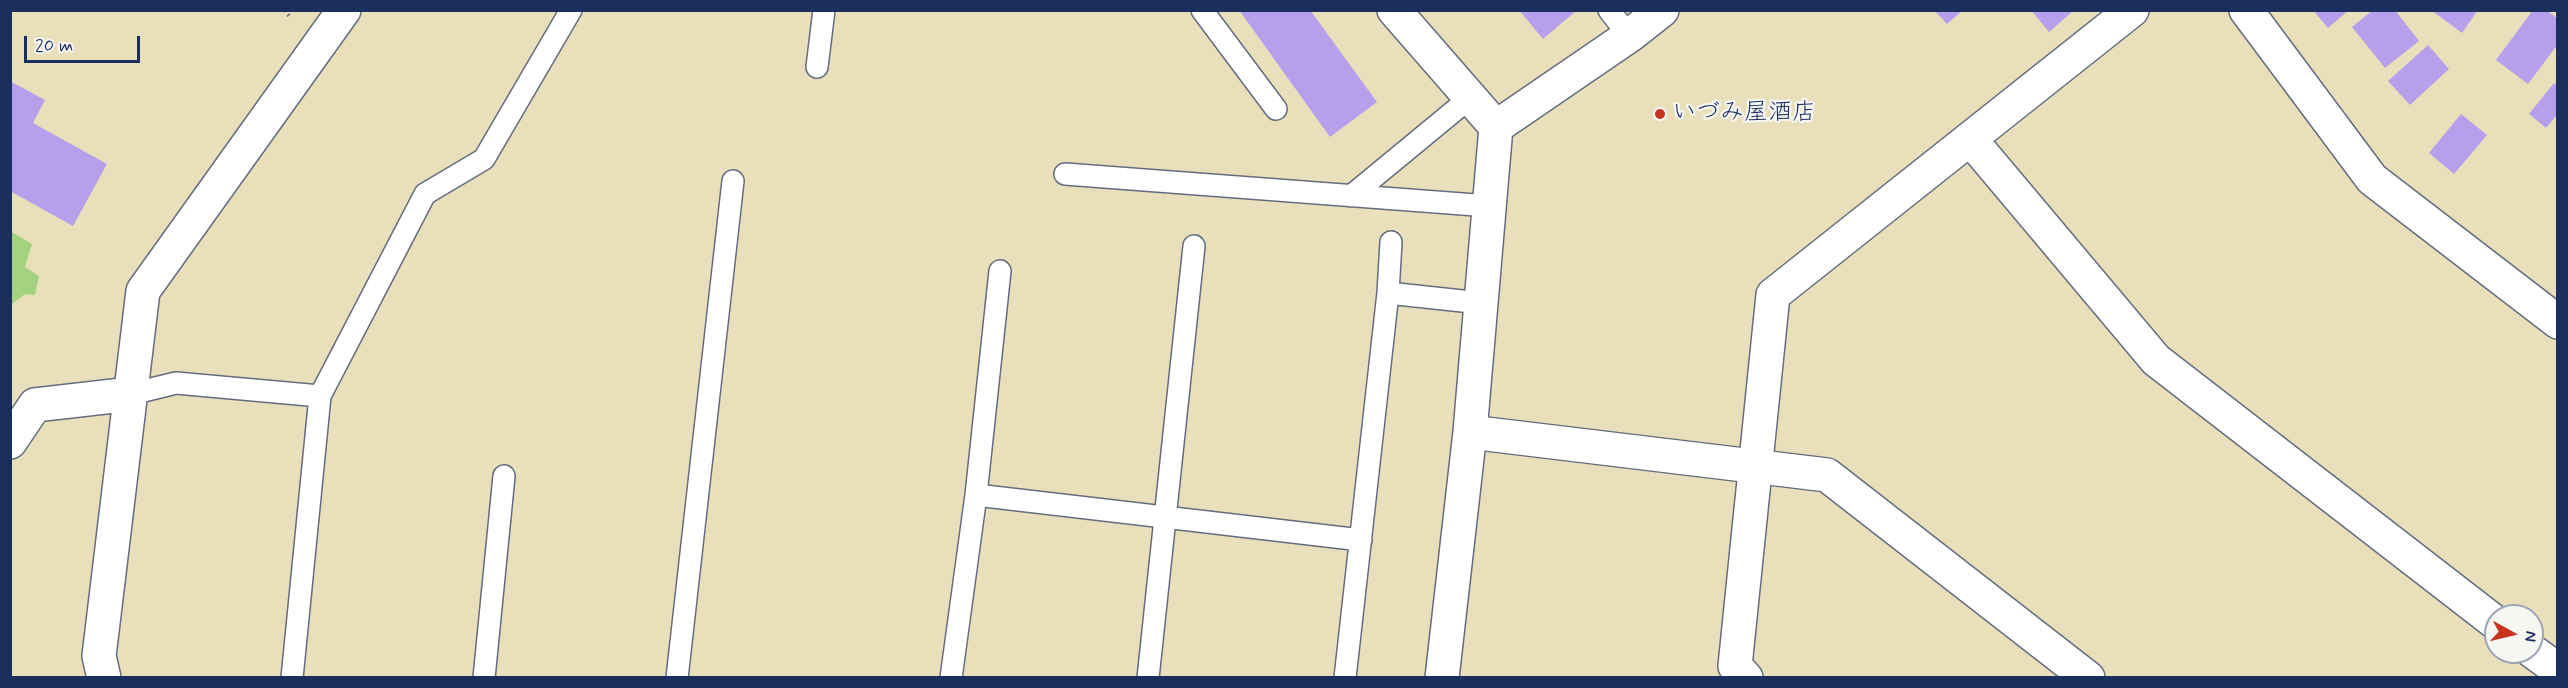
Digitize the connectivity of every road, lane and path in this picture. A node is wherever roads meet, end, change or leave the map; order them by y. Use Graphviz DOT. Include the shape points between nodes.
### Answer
graph roads {
  1 [pos="344,10"];
  2 [pos="571,10"];
  3 [pos="824,10"];
  4 [pos="1202,10"];
  5 [pos="1394,10"];
  6 [pos="1609,10"];
  7 [pos="1662,10"];
  8 [pos="2132,10"];
  9 [pos="2246,10"];
  10 [pos="1629,36"];
  11 [pos="818,67"];
  12 [pos="1470,98"];
  13 [pos="1276,109"];
  14 [pos="1496,127"];
  15 [pos="1971,140"];
  16 [pos="1065,174"];
  17 [pos="733,181"];
  18 [pos="1351,196"];
  19 [pos="1489,206"];
  20 [pos="1391,242"];
  21 [pos="1194,246"];
  22 [pos="1000,271"];
  23 [pos="1388,293"];
  24 [pos="1481,303"];
  25 [pos="2558,322"];
  26 [pos="131,394"];
  27 [pos="320,396"];
  28 [pos="1470,432"];
  29 [pos="10,442"];
  30 [pos="1754,466"];
  31 [pos="504,476"];
  32 [pos="976,495"];
  33 [pos="1165,517"];
  34 [pos="1361,540"];
  35 [pos="2484,614"];
  36 [pos="104,678"];
  37 [pos="292,678"];
  38 [pos="484,678"];
  39 [pos="677,678"];
  40 [pos="951,678"];
  41 [pos="1148,678"];
  42 [pos="1345,678"];
  43 [pos="1442,678"];
  44 [pos="1746,678"];
  45 [pos="2088,678"];
  1 -- 26 [label="street" via="143,291"];
  2 -- 27 [label="lane" via="484,159 425,194"];
  3 -- 11 [label="lane"];
  4 -- 13 [label="lane"];
  5 -- 12 [label="street"];
  6 -- 10 [label="lane"];
  7 -- 10 [label="street"];
  8 -- 15 [label="street"];
  9 -- 25 [label="street" via="2372,179"];
  10 -- 14 [label="street"];
  12 -- 14 [label="street"];
  12 -- 18 [label="lane"];
  14 -- 19 [label="street"];
  15 -- 30 [label="street" via="1773,295"];
  15 -- 35 [label="street" via="2156,360"];
  16 -- 18 [label="lane"];
  17 -- 39 [label="lane"];
  18 -- 19 [label="lane"];
  19 -- 24 [label="street"];
  20 -- 23 [label="lane"];
  21 -- 33 [label="lane"];
  22 -- 32 [label="lane"];
  23 -- 24 [label="lane"];
  23 -- 34 [label="lane"];
  24 -- 28 [label="street"];
  26 -- 27 [label="lane" via="176,383"];
  26 -- 29 [label="street" via="35,405"];
  26 -- 36 [label="street" via="99,656"];
  27 -- 37 [label="lane"];
  28 -- 30 [label="street"];
  28 -- 43 [label="street"];
  30 -- 44 [label="street" via="1735,666"];
  30 -- 45 [label="street" via="1827,475"];
  31 -- 38 [label="lane"];
  32 -- 33 [label="lane"];
  32 -- 40 [label="lane"];
  33 -- 34 [label="lane"];
  33 -- 41 [label="lane"];
  34 -- 42 [label="lane"];
}
